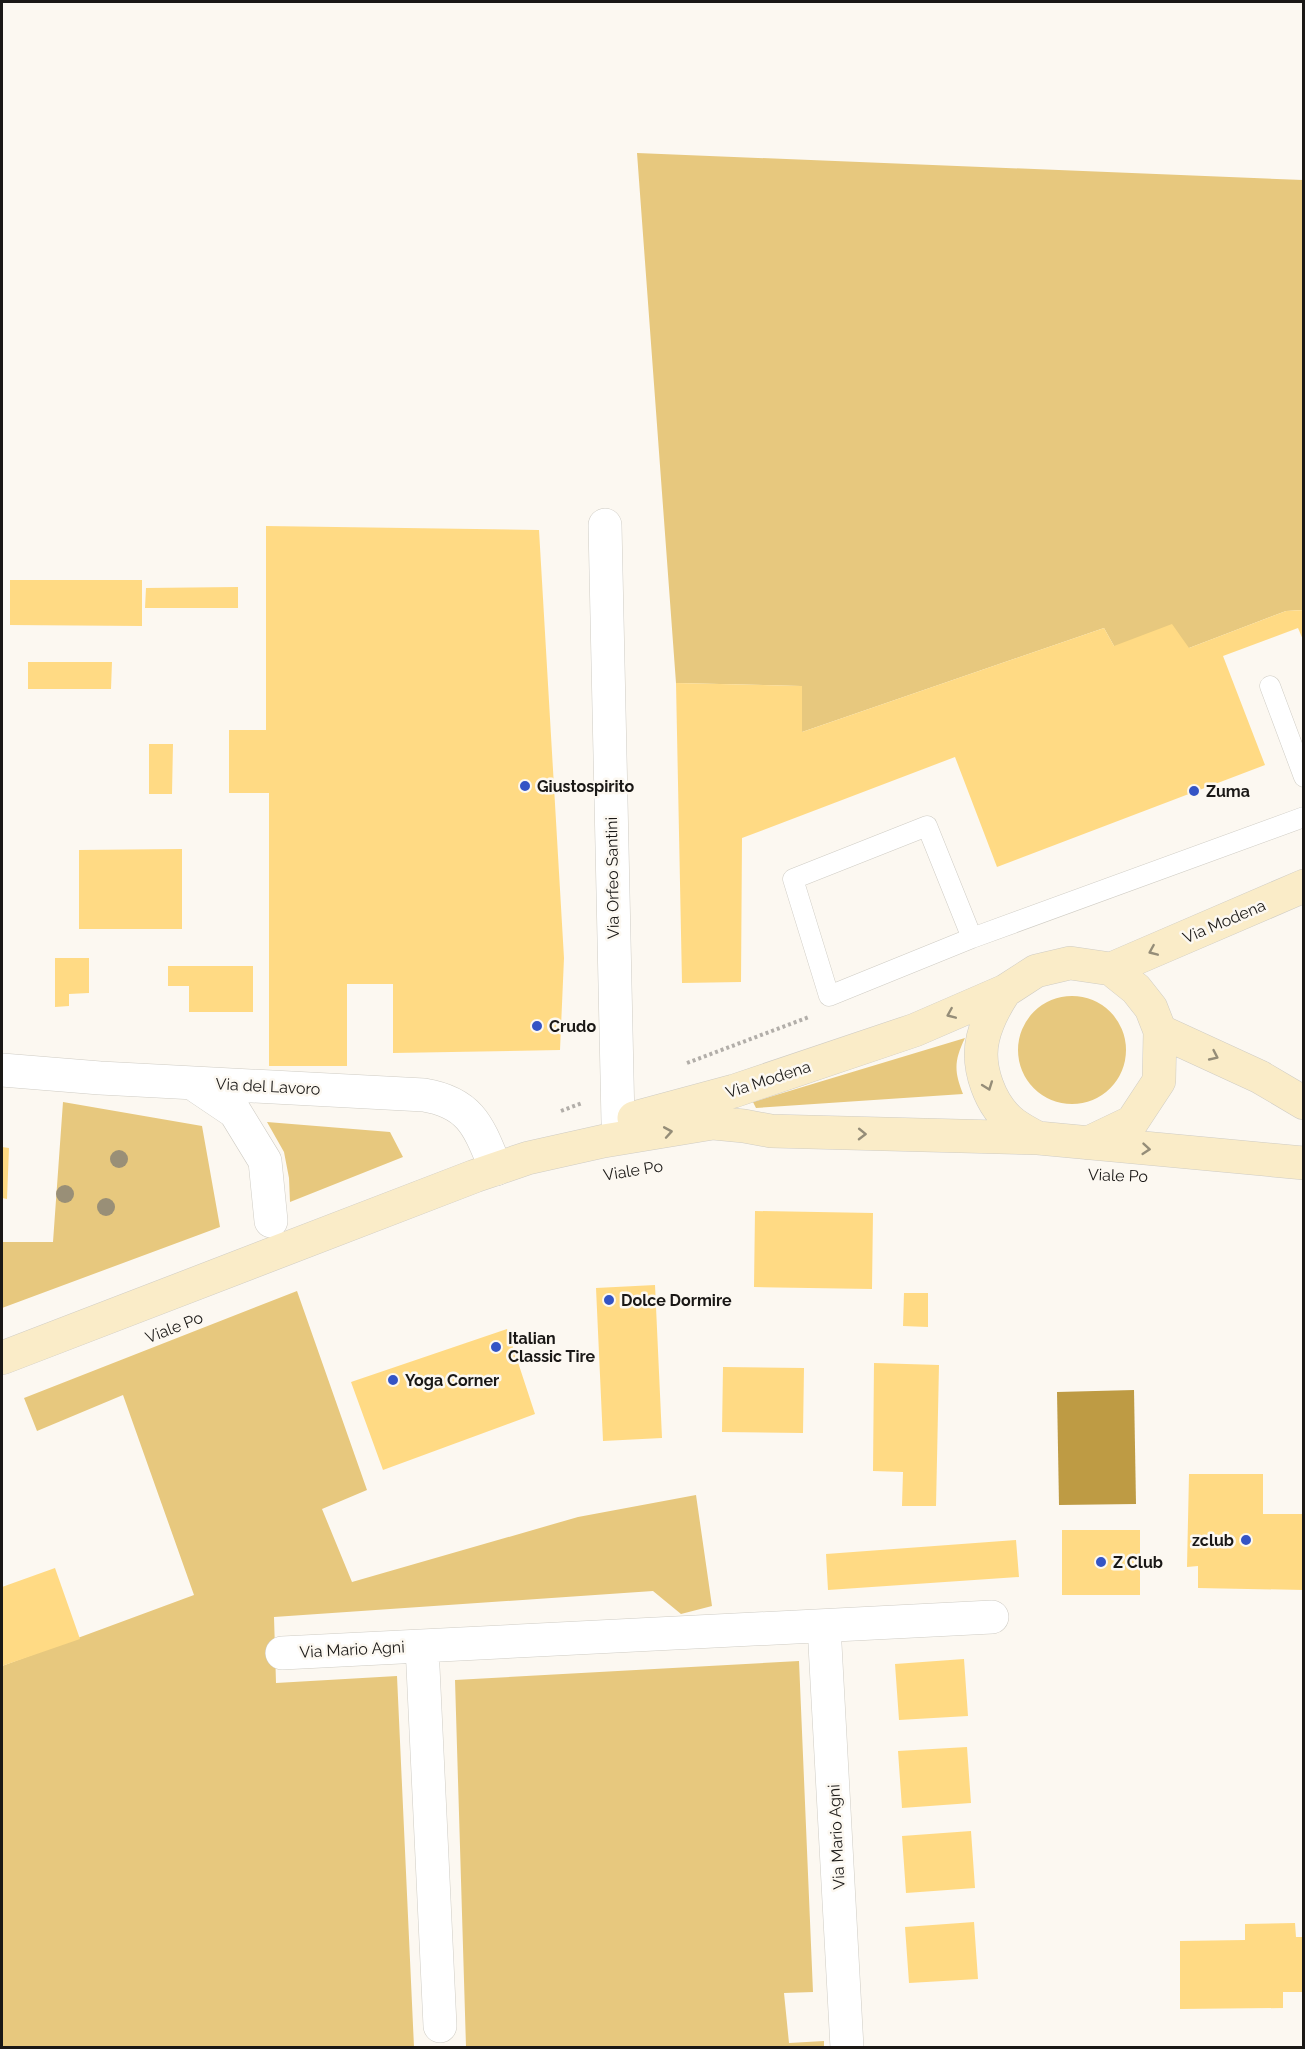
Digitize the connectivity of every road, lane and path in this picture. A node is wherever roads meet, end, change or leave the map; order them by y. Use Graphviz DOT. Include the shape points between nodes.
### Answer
graph roads {
  1 [pos="604,525"];
  2 [pos="1270,686"];
  3 [pos="1304,777"];
  4 [pos="1304,817"];
  5 [pos="1304,886"];
  6 [pos="972,938"];
  7 [pos="1111,969"];
  8 [pos="1005,991"];
  9 [pos="1160,1031"];
  10 [pos="2,1070"];
  11 [pos="190,1082"];
  12 [pos="1304,1103"];
  13 [pos="618,1122"];
  14 [pos="1038,1138"];
  15 [pos="1088,1144"];
  16 [pos="528,1158"];
  17 [pos="1304,1162"];
  18 [pos="496,1169"];
  19 [pos="271,1221"];
  20 [pos="2,1358"];
  21 [pos="992,1617"];
  22 [pos="824,1626"];
  23 [pos="422,1646"];
  24 [pos="282,1653"];
  25 [pos="440,2026"];
  26 [pos="847,2048"];
  1 -- 13 [label="street, Via Orfeo Santini"];
  2 -- 3 [label="lane"];
  4 -- 6 [label="lane"];
  5 -- 7 [label="main road, Via Modena, one-way"];
  6 -- 6 [label="lane" via="927,826 793,879 829,996"];
  7 -- 8 [label="main road, Via Modena" via="1070,963 1036,971"];
  7 -- 9 [label="main road" via="1136,989 1151,1008"];
  8 -- 13 [label="main road, Via Modena, one-way" via="915,1030 734,1091"];
  8 -- 14 [label="main road, Via Modena, one-way" via="992,1011 982,1040 983,1071 993,1099 1012,1123"];
  9 -- 12 [label="main road, one-way" via="1260,1077"];
  9 -- 15 [label="main road, Viale Po" via="1159,1081 1132,1122"];
  10 -- 11 [label="street, Via del Lavoro"];
  11 -- 18 [label="street, Via del Lavoro" via="442,1098 474,1122"];
  11 -- 19 [label="street" via="235,1112 265,1161"];
  13 -- 16 [label="main road, Via Modena"];
  14 -- 15 [label="main road, Viale Po"];
  16 -- 14 [label="main road, Viale Po, one-way" via="713,1123 771,1131"];
  15 -- 17 [label="main road, Viale Po, one-way"];
  16 -- 18 [label="main road, Viale Po"];
  18 -- 20 [label="main road, Viale Po"];
  21 -- 22 [label="street, Via Mario Agni"];
  22 -- 23 [label="street, Via Mario Agni"];
  22 -- 26 [label="street, Via Mario Agni"];
  23 -- 24 [label="street, Via Mario Agni"];
  23 -- 25 [label="street, Via Mario Agni"];
}
